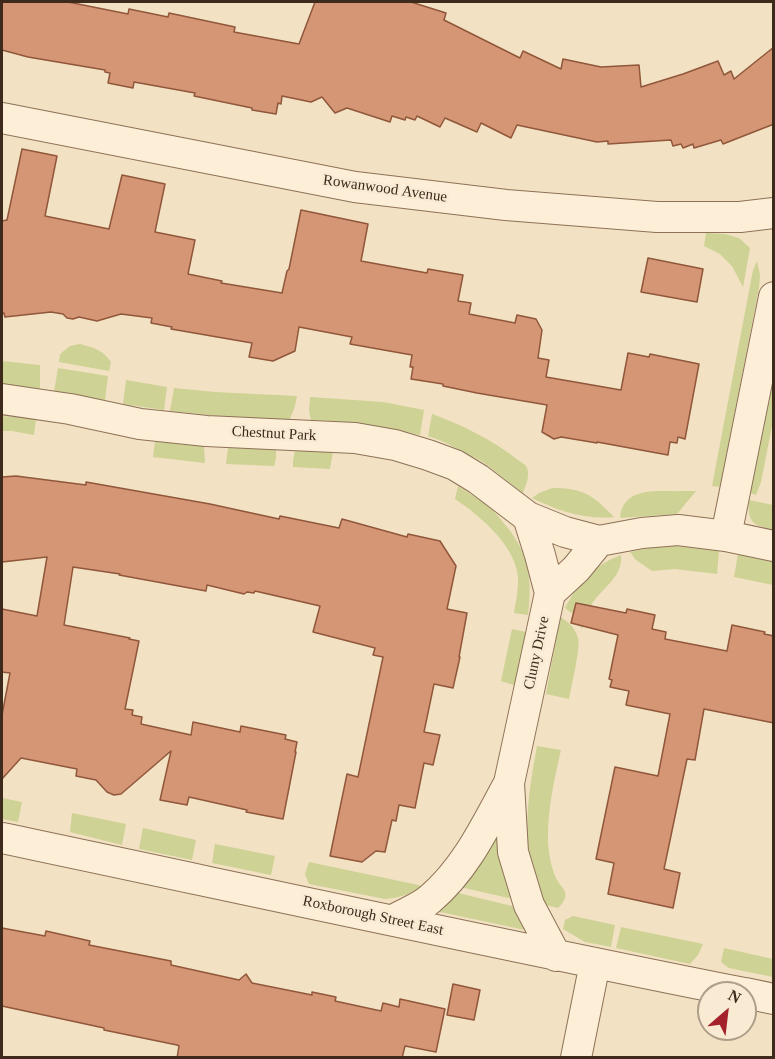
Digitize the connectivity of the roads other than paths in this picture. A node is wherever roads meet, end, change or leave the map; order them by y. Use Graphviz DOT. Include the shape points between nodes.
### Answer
graph roads {
  1 [pos="2,118"];
  2 [pos="774,213"];
  3 [pos="774,297"];
  4 [pos="2,399"];
  5 [pos="528,517"];
  6 [pos="726,536"];
  7 [pos="599,541"];
  8 [pos="774,546"];
  9 [pos="550,593"];
  10 [pos="509,783"];
  11 [pos="2,838"];
  12 [pos="393,920"];
  13 [pos="556,956"];
  14 [pos="595,963"];
  15 [pos="697,984"];
  16 [pos="757,996"];
  17 [pos="774,999"];
  18 [pos="576,1058"];
  1 -- 2 [label="street, Rowanwood Avenue" via="355,187 657,217"];
  3 -- 6 [label="street"];
  4 -- 5 [label="street, Chestnut Park" via="173,428 356,438 395,445 455,465"];
  5 -- 7 [label="street, Chestnut Park"];
  5 -- 9 [label="street"];
  6 -- 7 [label="street, Chestnut Park" via="678,530"];
  6 -- 8 [label="street, Chestnut Park"];
  7 -- 9 [label="street"];
  9 -- 10 [label="street, Cluny Drive"];
  10 -- 12 [label="street, Cluny Drive" via="474,847 450,880 429,900"];
  10 -- 13 [label="street, Cluny Drive" via="513,852 529,905"];
  11 -- 12 [label="street, Roxborough Street East"];
  12 -- 13 [label="street, Roxborough Street East"];
  13 -- 14 [label="street, Roxborough Street East"];
  14 -- 15 [label="street, Roxborough Street East"];
  14 -- 18 [label="street"];
  16 -- 17 [label="street, Roxborough Street East"];
}
